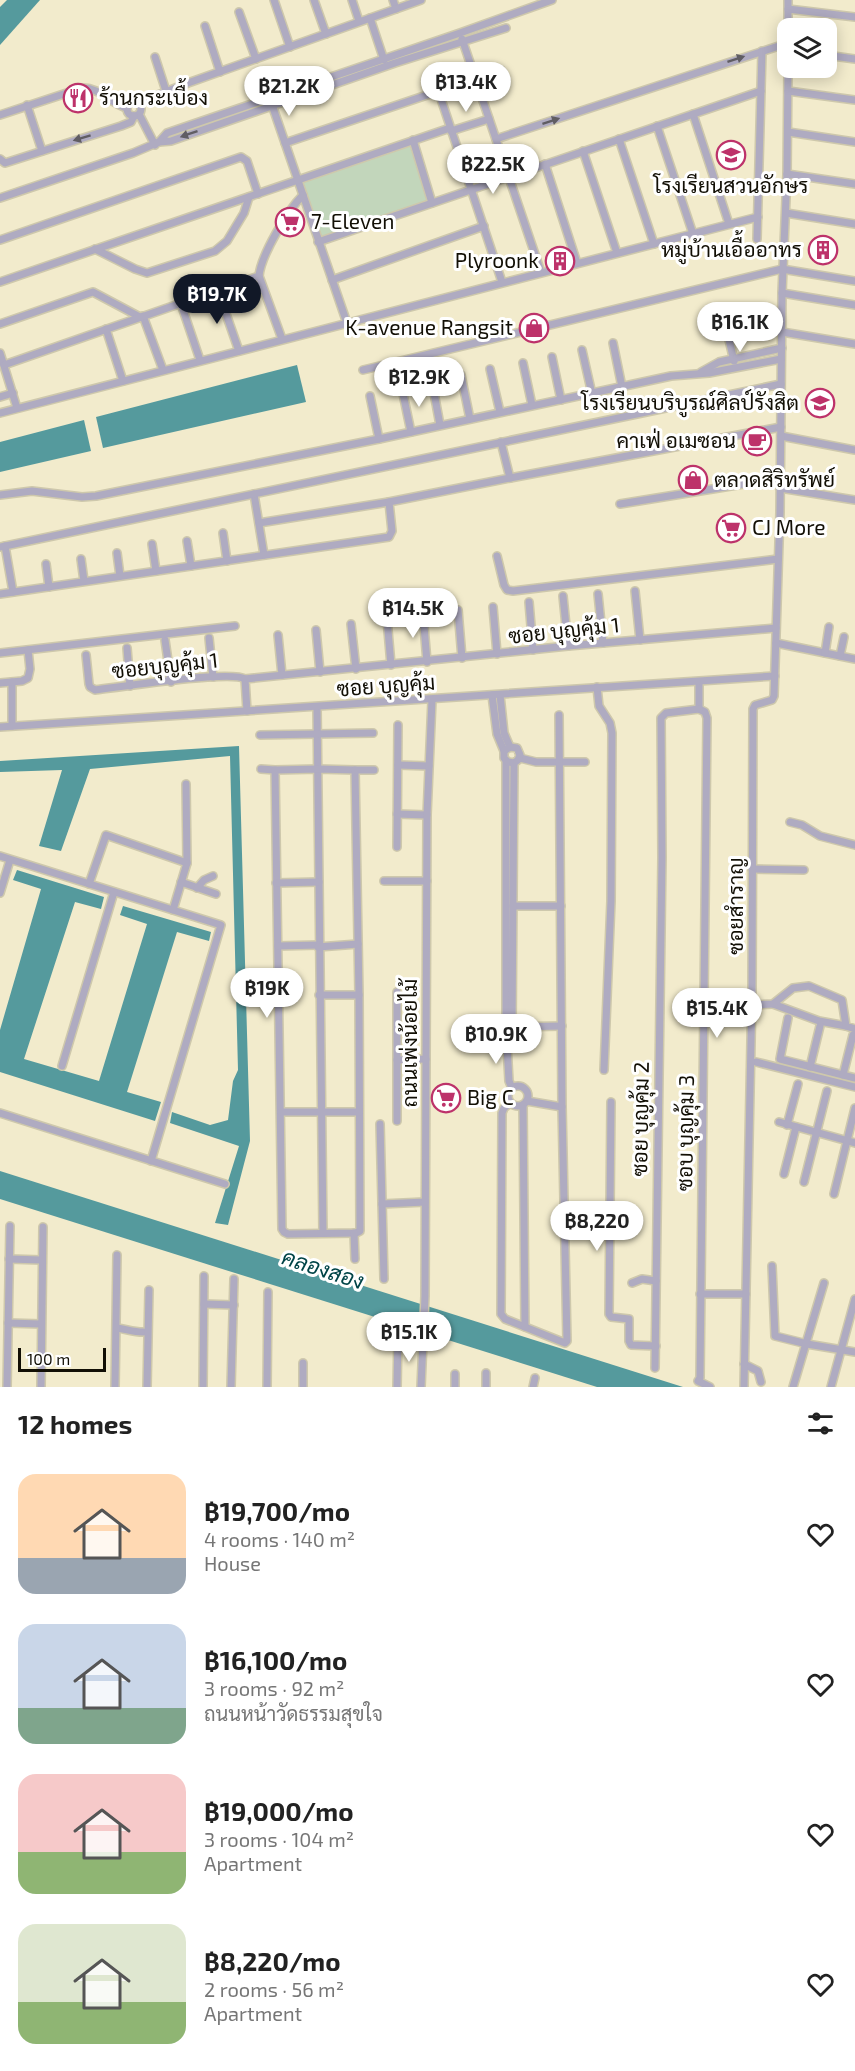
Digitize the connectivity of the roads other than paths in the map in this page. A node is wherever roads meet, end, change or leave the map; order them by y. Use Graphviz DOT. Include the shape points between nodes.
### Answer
graph roads {
  1 [pos="274,0"];
  2 [pos="314,0"];
  3 [pos="352,0"];
  4 [pos="393,0"];
  5 [pos="421,0"];
  6 [pos="552,0"];
  7 [pos="788,0"];
  8 [pos="396,9"];
  9 [pos="788,9"];
  10 [pos="239,12"];
  11 [pos="855,17"];
  12 [pos="370,18"];
  13 [pos="788,18"];
  14 [pos="359,21"];
  15 [pos="205,26"];
  16 [pos="506,28"];
  17 [pos="460,33"];
  18 [pos="326,34"];
  19 [pos="463,41"];
  20 [pos="290,47"];
  21 [pos="777,47"];
  22 [pos="762,51"];
  23 [pos="155,57"];
  24 [pos="837,57"];
  25 [pos="256,59"];
  26 [pos="855,59"];
  27 [pos="384,60"];
  28 [pos="501,70"];
  29 [pos="220,72"];
  30 [pos="475,78"];
  31 [pos="788,78"];
  32 [pos="438,90"];
  33 [pos="166,91"];
  34 [pos="761,91"];
  35 [pos="788,91"];
  36 [pos="855,100"];
  37 [pos="271,102"];
  38 [pos="138,103"];
  39 [pos="27,105"];
  40 [pos="127,108"];
  41 [pos="693,114"];
  42 [pos="0,115"];
  43 [pos="137,115"];
  44 [pos="489,118"];
  45 [pos="657,126"];
  46 [pos="451,129"];
  47 [pos="788,132"];
  48 [pos="496,139"];
  49 [pos="619,139"];
  50 [pos="413,140"];
  51 [pos="855,142"];
  52 [pos="157,143"];
  53 [pos="285,143"];
  54 [pos="42,151"];
  55 [pos="583,152"];
  56 [pos="2,163"];
  57 [pos="544,164"];
  58 [pos="788,174"];
  59 [pos="507,177"];
  60 [pos="298,181"];
  61 [pos="855,184"];
  62 [pos="471,189"];
  63 [pos="258,194"];
  64 [pos="303,195"];
  65 [pos="249,197"];
  66 [pos="0,198"];
  67 [pos="432,202"];
  68 [pos="786,213"];
  69 [pos="758,217"];
  70 [pos="729,224"];
  71 [pos="855,224"];
  72 [pos="484,226"];
  73 [pos="693,234"];
  74 [pos="757,239"];
  75 [pos="0,240"];
  76 [pos="318,242"];
  77 [pos="654,244"];
  78 [pos="95,249"];
  79 [pos="617,253"];
  80 [pos="578,263"];
  81 [pos="782,269"];
  82 [pos="541,272"];
  83 [pos="259,276"];
  84 [pos="332,280"];
  85 [pos="855,281"];
  86 [pos="0,282"];
  87 [pos="502,282"];
  88 [pos="218,291"];
  89 [pos="782,293"];
  90 [pos="181,304"];
  91 [pos="855,305"];
  92 [pos="142,317"];
  93 [pos="347,323"];
  94 [pos="0,324"];
  95 [pos="106,330"];
  96 [pos="727,331"];
  97 [pos="782,332"];
  98 [pos="282,339"];
  99 [pos="613,343"];
  100 [pos="855,344"];
  101 [pos="782,348"];
  102 [pos="582,350"];
  103 [pos="239,351"];
  104 [pos="0,355"];
  105 [pos="552,357"];
  106 [pos="781,359"];
  107 [pos="200,360"];
  108 [pos="523,363"];
  109 [pos="734,363"];
  110 [pos="4,365"];
  111 [pos="490,369"];
  112 [pos="163,370"];
  113 [pos="363,370"];
  114 [pos="461,375"];
  115 [pos="123,381"];
  116 [pos="432,382"];
  117 [pos="781,384"];
  118 [pos="622,387"];
  119 [pos="402,389"];
  120 [pos="12,393"];
  121 [pos="592,394"];
  122 [pos="370,396"];
  123 [pos="0,397"];
  124 [pos="561,400"];
  125 [pos="532,405"];
  126 [pos="17,408"];
  127 [pos="500,412"];
  128 [pos="0,413"];
  129 [pos="470,418"];
  130 [pos="440,425"];
  131 [pos="781,427"];
  132 [pos="411,432"];
  133 [pos="781,436"];
  134 [pos="379,439"];
  135 [pos="501,442"];
  136 [pos="855,450"];
  137 [pos="510,477"];
  138 [pos="780,478"];
  139 [pos="780,488"];
  140 [pos="254,494"];
  141 [pos="0,495"];
  142 [pos="855,500"];
  143 [pos="389,502"];
  144 [pos="620,504"];
  145 [pos="259,524"];
  146 [pos="223,533"];
  147 [pos="187,541"];
  148 [pos="152,544"];
  149 [pos="2,547"];
  150 [pos="117,553"];
  151 [pos="264,555"];
  152 [pos="497,556"];
  153 [pos="81,559"];
  154 [pos="778,559"];
  155 [pos="227,561"];
  156 [pos="46,564"];
  157 [pos="191,566"];
  158 [pos="156,571"];
  159 [pos="120,576"];
  160 [pos="84,581"];
  161 [pos="49,587"];
  162 [pos="635,591"];
  163 [pos="13,592"];
  164 [pos="0,594"];
  165 [pos="598,594"];
  166 [pos="563,596"];
  167 [pos="529,602"];
  168 [pos="493,607"];
  169 [pos="458,610"];
  170 [pos="423,615"];
  171 [pos="387,618"];
  172 [pos="351,624"];
  173 [pos="235,626"];
  174 [pos="829,627"];
  175 [pos="776,628"];
  176 [pos="316,630"];
  177 [pos="278,635"];
  178 [pos="844,637"];
  179 [pos="209,638"];
  180 [pos="165,640"];
  181 [pos="640,640"];
  182 [pos="603,643"];
  183 [pos="776,643"];
  184 [pos="568,646"];
  185 [pos="127,648"];
  186 [pos="28,650"];
  187 [pos="533,650"];
  188 [pos="0,653"];
  189 [pos="825,653"];
  190 [pos="497,654"];
  191 [pos="86,655"];
  192 [pos="840,656"];
  193 [pos="462,658"];
  194 [pos="855,659"];
  195 [pos="427,662"];
  196 [pos="391,665"];
  197 [pos="356,669"];
  198 [pos="320,672"];
  199 [pos="282,675"];
  200 [pos="775,676"];
  201 [pos="213,677"];
  202 [pos="242,677"];
  203 [pos="12,682"];
  204 [pos="171,682"];
  205 [pos="699,682"];
  206 [pos="0,683"];
  207 [pos="130,686"];
  208 [pos="597,687"];
  209 [pos="496,695"];
  210 [pos="432,700"];
  211 [pos="317,707"];
  212 [pos="699,709"];
  213 [pos="247,711"];
  214 [pos="559,715"];
  215 [pos="398,725"];
  216 [pos="12,726"];
  217 [pos="0,727"];
  218 [pos="318,733"];
  219 [pos="373,733"];
  220 [pos="260,735"];
  221 [pos="507,749"];
  222 [pos="513,761"];
  223 [pos="585,762"];
  224 [pos="560,763"];
  225 [pos="398,765"];
  226 [pos="429,766"];
  227 [pos="261,769"];
  228 [pos="318,769"];
  229 [pos="275,770"];
  230 [pos="355,770"];
  231 [pos="374,770"];
  232 [pos="186,784"];
  233 [pos="397,814"];
  234 [pos="427,815"];
  235 [pos="790,822"];
  236 [pos="855,845"];
  237 [pos="397,847"];
  238 [pos="0,856"];
  239 [pos="10,860"];
  240 [pos="187,863"];
  241 [pos="752,868"];
  242 [pos="804,870"];
  243 [pos="213,876"];
  244 [pos="384,881"];
  245 [pos="427,881"];
  246 [pos="181,882"];
  247 [pos="319,882"];
  248 [pos="276,883"];
  249 [pos="90,884"];
  250 [pos="197,888"];
  251 [pos="114,892"];
  252 [pos="0,893"];
  253 [pos="216,894"];
  254 [pos="513,906"];
  255 [pos="561,906"];
  256 [pos="173,910"];
  257 [pos="358,944"];
  258 [pos="278,946"];
  259 [pos="318,946"];
  260 [pos="397,992"];
  261 [pos="319,995"];
  262 [pos="359,995"];
  263 [pos="773,1004"];
  264 [pos="752,1005"];
  265 [pos="788,1018"];
  266 [pos="562,1026"];
  267 [pos="820,1026"];
  268 [pos="846,1026"];
  269 [pos="509,1029"];
  270 [pos="854,1032"];
  271 [pos="426,1059"];
  272 [pos="398,1060"];
  273 [pos="756,1062"];
  274 [pos="62,1066"];
  275 [pos="810,1067"];
  276 [pos="604,1070"];
  277 [pos="843,1075"];
  278 [pos="855,1078"];
  279 [pos="798,1084"];
  280 [pos="512,1088"];
  281 [pos="855,1088"];
  282 [pos="827,1091"];
  283 [pos="611,1102"];
  284 [pos="510,1103"];
  285 [pos="525,1103"];
  286 [pos="562,1107"];
  287 [pos="855,1108"];
  288 [pos="281,1112"];
  289 [pos="359,1112"];
  290 [pos="0,1113"];
  291 [pos="321,1113"];
  292 [pos="397,1121"];
  293 [pos="380,1124"];
  294 [pos="796,1127"];
  295 [pos="816,1132"];
  296 [pos="846,1140"];
  297 [pos="855,1143"];
  298 [pos="151,1161"];
  299 [pos="784,1174"];
  300 [pos="804,1182"];
  301 [pos="225,1184"];
  302 [pos="834,1194"];
  303 [pos="425,1202"];
  304 [pos="382,1204"];
  305 [pos="10,1226"];
  306 [pos="43,1227"];
  307 [pos="323,1233"];
  308 [pos="354,1233"];
  309 [pos="117,1255"];
  310 [pos="9,1259"];
  311 [pos="355,1259"];
  312 [pos="41,1260"];
  313 [pos="772,1266"];
  314 [pos="204,1276"];
  315 [pos="234,1279"];
  316 [pos="384,1279"];
  317 [pos="656,1281"];
  318 [pos="632,1283"];
  319 [pos="824,1283"];
  320 [pos="149,1290"];
  321 [pos="268,1292"];
  322 [pos="700,1294"];
  323 [pos="746,1294"];
  324 [pos="855,1299"];
  325 [pos="204,1304"];
  326 [pos="234,1305"];
  327 [pos="8,1323"];
  328 [pos="41,1324"];
  329 [pos="525,1327"];
  330 [pos="117,1328"];
  331 [pos="143,1332"];
  332 [pos="398,1336"];
  333 [pos="807,1344"];
  334 [pos="656,1346"];
  335 [pos="842,1350"];
  336 [pos="855,1352"];
  337 [pos="303,1363"];
  338 [pos="744,1364"];
  339 [pos="655,1368"];
  340 [pos="486,1373"];
  341 [pos="455,1374"];
  342 [pos="535,1378"];
  343 [pos="761,1382"];
  344 [pos="7,1387"];
  345 [pos="41,1387"];
  346 [pos="115,1387"];
  347 [pos="147,1387"];
  348 [pos="203,1387"];
  349 [pos="231,1387"];
  350 [pos="267,1387"];
  351 [pos="303,1387"];
  352 [pos="397,1387"];
  353 [pos="421,1387"];
  354 [pos="455,1387"];
  355 [pos="486,1387"];
  356 [pos="533,1387"];
  357 [pos="710,1387"];
  358 [pos="744,1387"];
  359 [pos="794,1387"];
  360 [pos="831,1387"];
  1 -- 20 [label="street"];
  2 -- 18 [label="street"];
  3 -- 14 [label="street"];
  4 -- 8 [label="street"];
  5 -- 8 [label="street"];
  6 -- 17 [label="street"];
  7 -- 9 [label="street"];
  8 -- 12 [label="street"];
  9 -- 11 [label="street"];
  9 -- 13 [label="street"];
  10 -- 25 [label="street"];
  12 -- 14 [label="street"];
  12 -- 27 [label="street"];
  14 -- 18 [label="street"];
  15 -- 29 [label="street"];
  16 -- 19 [label="street"];
  17 -- 19 [label="street"];
  17 -- 27 [label="street"];
  18 -- 20 [label="street"];
  19 -- 30 [label="street"];
  19 -- 37 [label="street"];
  20 -- 25 [label="street"];
  21 -- 22 [label="street"];
  22 -- 34 [label="street"];
  48 -- 22 [label="street, one-way"];
  23 -- 33 [label="street"];
  24 -- 26 [label="street"];
  25 -- 29 [label="street"];
  27 -- 37 [label="street"];
  28 -- 30 [label="street"];
  29 -- 33 [label="street"];
  30 -- 32 [label="street"];
  30 -- 44 [label="street"];
  31 -- 35 [label="street"];
  32 -- 46 [label="street"];
  32 -- 53 [label="street"];
  33 -- 38 [label="street"];
  34 -- 41 [label="street"];
  34 -- 69 [label="street"];
  35 -- 36 [label="street"];
  35 -- 47 [label="street"];
  37 -- 52 [label="street" via="167,133"];
  37 -- 53 [label="street"];
  38 -- 40 [label="street" via="130,103"];
  38 -- 43 [label="street" via="141,109"];
  39 -- 40 [label="street" via="87,87"];
  39 -- 42 [label="street"];
  39 -- 54 [label="street"];
  40 -- 43 [label="street" via="128,113"];
  41 -- 45 [label="street"];
  41 -- 70 [label="street"];
  43 -- 52 [label="street"];
  43 -- 54 [label="street, one-way" via="121,126"];
  44 -- 46 [label="street"];
  44 -- 48 [label="street"];
  45 -- 49 [label="street"];
  45 -- 73 [label="street"];
  46 -- 50 [label="street"];
  46 -- 62 [label="street"];
  47 -- 51 [label="street"];
  47 -- 58 [label="street"];
  48 -- 59 [label="street"];
  49 -- 55 [label="street"];
  49 -- 77 [label="street"];
  50 -- 60 [label="street"];
  50 -- 67 [label="street"];
  52 -- 66 [label="street"];
  53 -- 60 [label="street"];
  54 -- 56 [label="street"];
  55 -- 57 [label="street"];
  55 -- 79 [label="street"];
  57 -- 59 [label="street"];
  57 -- 80 [label="street"];
  58 -- 61 [label="street"];
  58 -- 68 [label="street"];
  59 -- 62 [label="street"];
  59 -- 82 [label="street"];
  60 -- 63 [label="street"];
  60 -- 64 [label="street"];
  62 -- 67 [label="street"];
  62 -- 72 [label="street"];
  63 -- 65 [label="street"];
  63 -- 75 [label="street" via="247,161 241,158"];
  64 -- 76 [label="street"];
  64 -- 83 [label="street" via="283,222"];
  65 -- 78 [label="street"];
  65 -- 78 [label="street" via="228,241 215,251 147,273"];
  67 -- 76 [label="street"];
  68 -- 71 [label="street"];
  68 -- 81 [label="street"];
  69 -- 70 [label="street"];
  69 -- 74 [label="street"];
  70 -- 73 [label="street"];
  72 -- 84 [label="street"];
  72 -- 87 [label="street"];
  73 -- 77 [label="street"];
  76 -- 84 [label="street"];
  77 -- 79 [label="street"];
  78 -- 86 [label="street"];
  79 -- 80 [label="street"];
  80 -- 82 [label="street"];
  81 -- 85 [label="street"];
  81 -- 89 [label="street"];
  81 -- 113 [label="street"];
  82 -- 87 [label="street"];
  83 -- 88 [label="street"];
  83 -- 98 [label="street"];
  84 -- 93 [label="street"];
  87 -- 93 [label="street"];
  88 -- 90 [label="street"];
  88 -- 103 [label="street"];
  89 -- 91 [label="street"];
  89 -- 97 [label="street"];
  90 -- 92 [label="street"];
  90 -- 107 [label="street"];
  92 -- 94 [label="street" via="93,292"];
  92 -- 95 [label="street"];
  92 -- 112 [label="street"];
  93 -- 98 [label="street"];
  95 -- 110 [label="street"];
  95 -- 115 [label="street"];
  96 -- 109 [label="street"];
  97 -- 100 [label="street"];
  97 -- 101 [label="street"];
  98 -- 103 [label="street"];
  99 -- 118 [label="street"];
  101 -- 106 [label="street"];
  101 -- 109 [label="street"];
  102 -- 121 [label="street"];
  103 -- 107 [label="street"];
  104 -- 110 [label="street"];
  105 -- 124 [label="street"];
  106 -- 109 [label="street"];
  106 -- 117 [label="street"];
  107 -- 112 [label="street"];
  108 -- 125 [label="street"];
  109 -- 118 [label="street" via="719,363 701,372"];
  110 -- 120 [label="street"];
  111 -- 127 [label="street"];
  112 -- 115 [label="street"];
  114 -- 129 [label="street"];
  115 -- 126 [label="street"];
  116 -- 130 [label="street"];
  117 -- 131 [label="street"];
  117 -- 135 [label="street"];
  118 -- 121 [label="street"];
  119 -- 132 [label="street"];
  120 -- 123 [label="street"];
  120 -- 126 [label="street"];
  121 -- 124 [label="street"];
  122 -- 134 [label="street"];
  124 -- 125 [label="street"];
  125 -- 127 [label="street"];
  126 -- 128 [label="street"];
  127 -- 129 [label="street"];
  129 -- 130 [label="street"];
  130 -- 132 [label="street"];
  131 -- 133 [label="street"];
  131 -- 137 [label="street"];
  132 -- 134 [label="street"];
  133 -- 136 [label="street"];
  133 -- 138 [label="street"];
  134 -- 141 [label="street" via="96,496 32,491"];
  135 -- 137 [label="street"];
  135 -- 140 [label="street"];
  137 -- 143 [label="street"];
  138 -- 139 [label="street"];
  138 -- 144 [label="street"];
  139 -- 142 [label="street"];
  139 -- 154 [label="street"];
  140 -- 145 [label="street"];
  140 -- 149 [label="street"];
  143 -- 145 [label="street"];
  143 -- 151 [label="street" via="389,537"];
  145 -- 151 [label="street"];
  146 -- 155 [label="street"];
  147 -- 157 [label="street"];
  148 -- 158 [label="street"];
  149 -- 163 [label="street"];
  150 -- 159 [label="street"];
  151 -- 155 [label="street"];
  152 -- 154 [label="street" via="504,585 513,591"];
  153 -- 160 [label="street"];
  154 -- 175 [label="street"];
  155 -- 157 [label="street"];
  156 -- 161 [label="street"];
  157 -- 158 [label="street"];
  158 -- 159 [label="street"];
  159 -- 160 [label="street"];
  160 -- 161 [label="street"];
  161 -- 163 [label="street"];
  162 -- 181 [label="street"];
  163 -- 164 [label="street"];
  165 -- 182 [label="street"];
  166 -- 184 [label="street"];
  167 -- 187 [label="street"];
  168 -- 190 [label="street"];
  169 -- 193 [label="street"];
  170 -- 195 [label="street"];
  171 -- 196 [label="street"];
  172 -- 197 [label="street"];
  173 -- 186 [label="street"];
  174 -- 189 [label="street"];
  175 -- 181 [label="street, ซอย บุญคุ้ม 1"];
  175 -- 183 [label="street"];
  176 -- 198 [label="street"];
  177 -- 199 [label="street"];
  178 -- 192 [label="street"];
  179 -- 201 [label="street"];
  180 -- 204 [label="street"];
  181 -- 182 [label="street, ซอย บุญคุ้ม 1"];
  182 -- 184 [label="street, ซอย บุญคุ้ม 1"];
  183 -- 189 [label="street"];
  183 -- 200 [label="street"];
  184 -- 187 [label="street, ซอย บุญคุ้ม 1"];
  185 -- 207 [label="street"];
  186 -- 188 [label="street"];
  186 -- 203 [label="street" via="28,678"];
  187 -- 190 [label="street, ซอย บุญคุ้ม 1"];
  189 -- 192 [label="street"];
  190 -- 193 [label="street, ซอย บุญคุ้ม 1"];
  191 -- 207 [label="street, ซอยบุญคุ้ม 1" via="90,687 96,690"];
  192 -- 194 [label="street"];
  193 -- 195 [label="street, ซอย บุญคุ้ม 1"];
  195 -- 196 [label="street, ซอย บุญคุ้ม 1"];
  196 -- 197 [label="street, ซอย บุญคุ้ม 1"];
  197 -- 198 [label="street, ซอย บุญคุ้ม 1"];
  198 -- 199 [label="street, ซอย บุญคุ้ม 1"];
  199 -- 202 [label="street, ซอย บุญคุ้ม 1"];
  200 -- 205 [label="street, ซอย บุญคุ้ม"];
  200 -- 241 [label="street, ซอยสำราญ" via="773,699 757,703 753,709"];
  201 -- 202 [label="street, ซอยบุญคุ้ม 1"];
  201 -- 204 [label="street, ซอยบุญคุ้ม 1"];
  202 -- 213 [label="street"];
  203 -- 206 [label="street"];
  203 -- 216 [label="street"];
  204 -- 207 [label="street, ซอยบุญคุ้ม 1"];
  205 -- 208 [label="street, ซอย บุญคุ้ม"];
  205 -- 212 [label="street, ซอบ บุญคุ้ม 3"];
  208 -- 209 [label="street, ซอย บุญคุ้ม"];
  208 -- 276 [label="street" via="599,706 612,733"];
  209 -- 210 [label="street, ซอย บุญคุ้ม"];
  209 -- 221 [label="street"];
  210 -- 211 [label="street, ซอย บุญคุ้ม"];
  210 -- 226 [label="street, ถนนเพ่งน้อยไม้"];
  211 -- 213 [label="street, ซอย บุญคุ้ม"];
  211 -- 218 [label="street"];
  212 -- 317 [label="street, ซอย บุญคุ้ม 2" via="666,713 662,718"];
  212 -- 322 [label="street, ซอบ บุญคุ้ม 3" via="707,718"];
  213 -- 216 [label="street, ซอย บุญคุ้ม"];
  214 -- 224 [label="street"];
  215 -- 225 [label="street"];
  216 -- 217 [label="street, ซอย บุญคุ้ม"];
  218 -- 219 [label="street"];
  218 -- 220 [label="street"];
  218 -- 228 [label="street"];
  221 -- 222 [label="street" via="503,755"];
  221 -- 222 [label="street" via="519,750"];
  222 -- 224 [label="street"];
  222 -- 254 [label="street"];
  222 -- 269 [label="street"];
  223 -- 224 [label="street"];
  224 -- 255 [label="street"];
  225 -- 226 [label="street"];
  225 -- 233 [label="street"];
  226 -- 234 [label="street, ถนนเพ่งน้อยไม้"];
  227 -- 229 [label="street"];
  228 -- 229 [label="street"];
  228 -- 230 [label="street"];
  228 -- 247 [label="street"];
  229 -- 248 [label="street"];
  230 -- 231 [label="street"];
  230 -- 257 [label="street"];
  232 -- 240 [label="street"];
  233 -- 234 [label="street"];
  233 -- 237 [label="street"];
  234 -- 245 [label="street, ถนนเพ่งน้อยไม้"];
  235 -- 236 [label="street" via="820,837"];
  238 -- 239 [label="street"];
  239 -- 249 [label="street"];
  239 -- 252 [label="street"];
  240 -- 246 [label="street"];
  240 -- 249 [label="street" via="106,835"];
  241 -- 242 [label="street"];
  241 -- 264 [label="street, ซอยสำราญ"];
  243 -- 250 [label="street"];
  244 -- 245 [label="street"];
  245 -- 271 [label="street, ถนนเพ่งน้อยไม้"];
  246 -- 250 [label="street"];
  246 -- 256 [label="street"];
  247 -- 248 [label="street"];
  247 -- 259 [label="street"];
  248 -- 258 [label="street"];
  249 -- 251 [label="street"];
  250 -- 253 [label="street"];
  251 -- 256 [label="street"];
  251 -- 274 [label="street"];
  254 -- 255 [label="street"];
  254 -- 269 [label="street"];
  255 -- 266 [label="street"];
  256 -- 298 [label="street" via="222,927"];
  257 -- 259 [label="street"];
  257 -- 262 [label="street"];
  258 -- 259 [label="street"];
  258 -- 288 [label="street"];
  259 -- 261 [label="street"];
  260 -- 272 [label="street"];
  261 -- 262 [label="street"];
  261 -- 291 [label="street"];
  262 -- 289 [label="street"];
  263 -- 264 [label="street"];
  263 -- 268 [label="street" via="813,1020"];
  263 -- 268 [label="street" via="796,986 817,988 842,1000"];
  264 -- 323 [label="street, ซอยสำราญ"];
  265 -- 275 [label="street" via="780,1059"];
  266 -- 269 [label="street"];
  266 -- 286 [label="street"];
  267 -- 275 [label="street"];
  268 -- 270 [label="street"];
  269 -- 280 [label="street"];
  270 -- 277 [label="street"];
  271 -- 272 [label="street"];
  271 -- 303 [label="street, ถนนเพ่งน้อยไม้"];
  272 -- 292 [label="street"];
  273 -- 281 [label="street"];
  275 -- 277 [label="street"];
  277 -- 278 [label="street"];
  279 -- 294 [label="street" via="783,1124"];
  280 -- 284 [label="street" via="508,1094"];
  280 -- 285 [label="street" via="524,1088 528,1095"];
  282 -- 295 [label="street"];
  283 -- 334 [label="street" via="609,1314 629,1319 631,1345"];
  284 -- 285 [label="street" via="517,1107"];
  284 -- 329 [label="street" via="502,1113 501,1314"];
  285 -- 286 [label="street"];
  285 -- 329 [label="street"];
  286 -- 329 [label="street" via="567,1341 563,1343"];
  287 -- 296 [label="street"];
  288 -- 291 [label="street"];
  288 -- 307 [label="street" via="282,1228 288,1234"];
  289 -- 291 [label="street"];
  289 -- 308 [label="street" via="360,1229"];
  290 -- 298 [label="street"];
  291 -- 307 [label="street"];
  293 -- 304 [label="street"];
  294 -- 295 [label="street"];
  294 -- 299 [label="street"];
  295 -- 296 [label="street"];
  295 -- 300 [label="street"];
  296 -- 297 [label="street"];
  296 -- 302 [label="street"];
  298 -- 301 [label="street"];
  303 -- 304 [label="street"];
  303 -- 353 [label="street, ถนนเพ่งน้อยไม้"];
  304 -- 316 [label="street"];
  305 -- 310 [label="street"];
  306 -- 312 [label="street"];
  307 -- 308 [label="street"];
  308 -- 311 [label="street"];
  309 -- 330 [label="street"];
  310 -- 312 [label="street"];
  310 -- 327 [label="street"];
  312 -- 328 [label="street"];
  313 -- 333 [label="street" via="774,1334"];
  314 -- 325 [label="street"];
  315 -- 326 [label="street"];
  317 -- 318 [label="street" via="642,1279"];
  317 -- 334 [label="street, ซอย บุญคุ้ม 2"];
  319 -- 333 [label="street"];
  320 -- 347 [label="street"];
  321 -- 350 [label="street"];
  322 -- 323 [label="street"];
  322 -- 357 [label="street, ซอบ บุญคุ้ม 3" via="699,1381"];
  323 -- 338 [label="street, ซอยสำราญ"];
  324 -- 335 [label="street"];
  325 -- 326 [label="street"];
  325 -- 348 [label="street"];
  326 -- 349 [label="street"];
  327 -- 328 [label="street"];
  327 -- 344 [label="street"];
  328 -- 345 [label="street"];
  330 -- 331 [label="street"];
  330 -- 346 [label="street"];
  332 -- 352 [label="street"];
  333 -- 335 [label="street"];
  333 -- 359 [label="street"];
  334 -- 339 [label="street, ซอย บุญคุ้ม 2"];
  335 -- 336 [label="street"];
  335 -- 360 [label="street"];
  337 -- 351 [label="street"];
  338 -- 343 [label="street" via="758,1371"];
  338 -- 358 [label="street, ซอยสำราญ"];
  340 -- 355 [label="street"];
  341 -- 354 [label="street"];
  342 -- 356 [label="street"];
}
